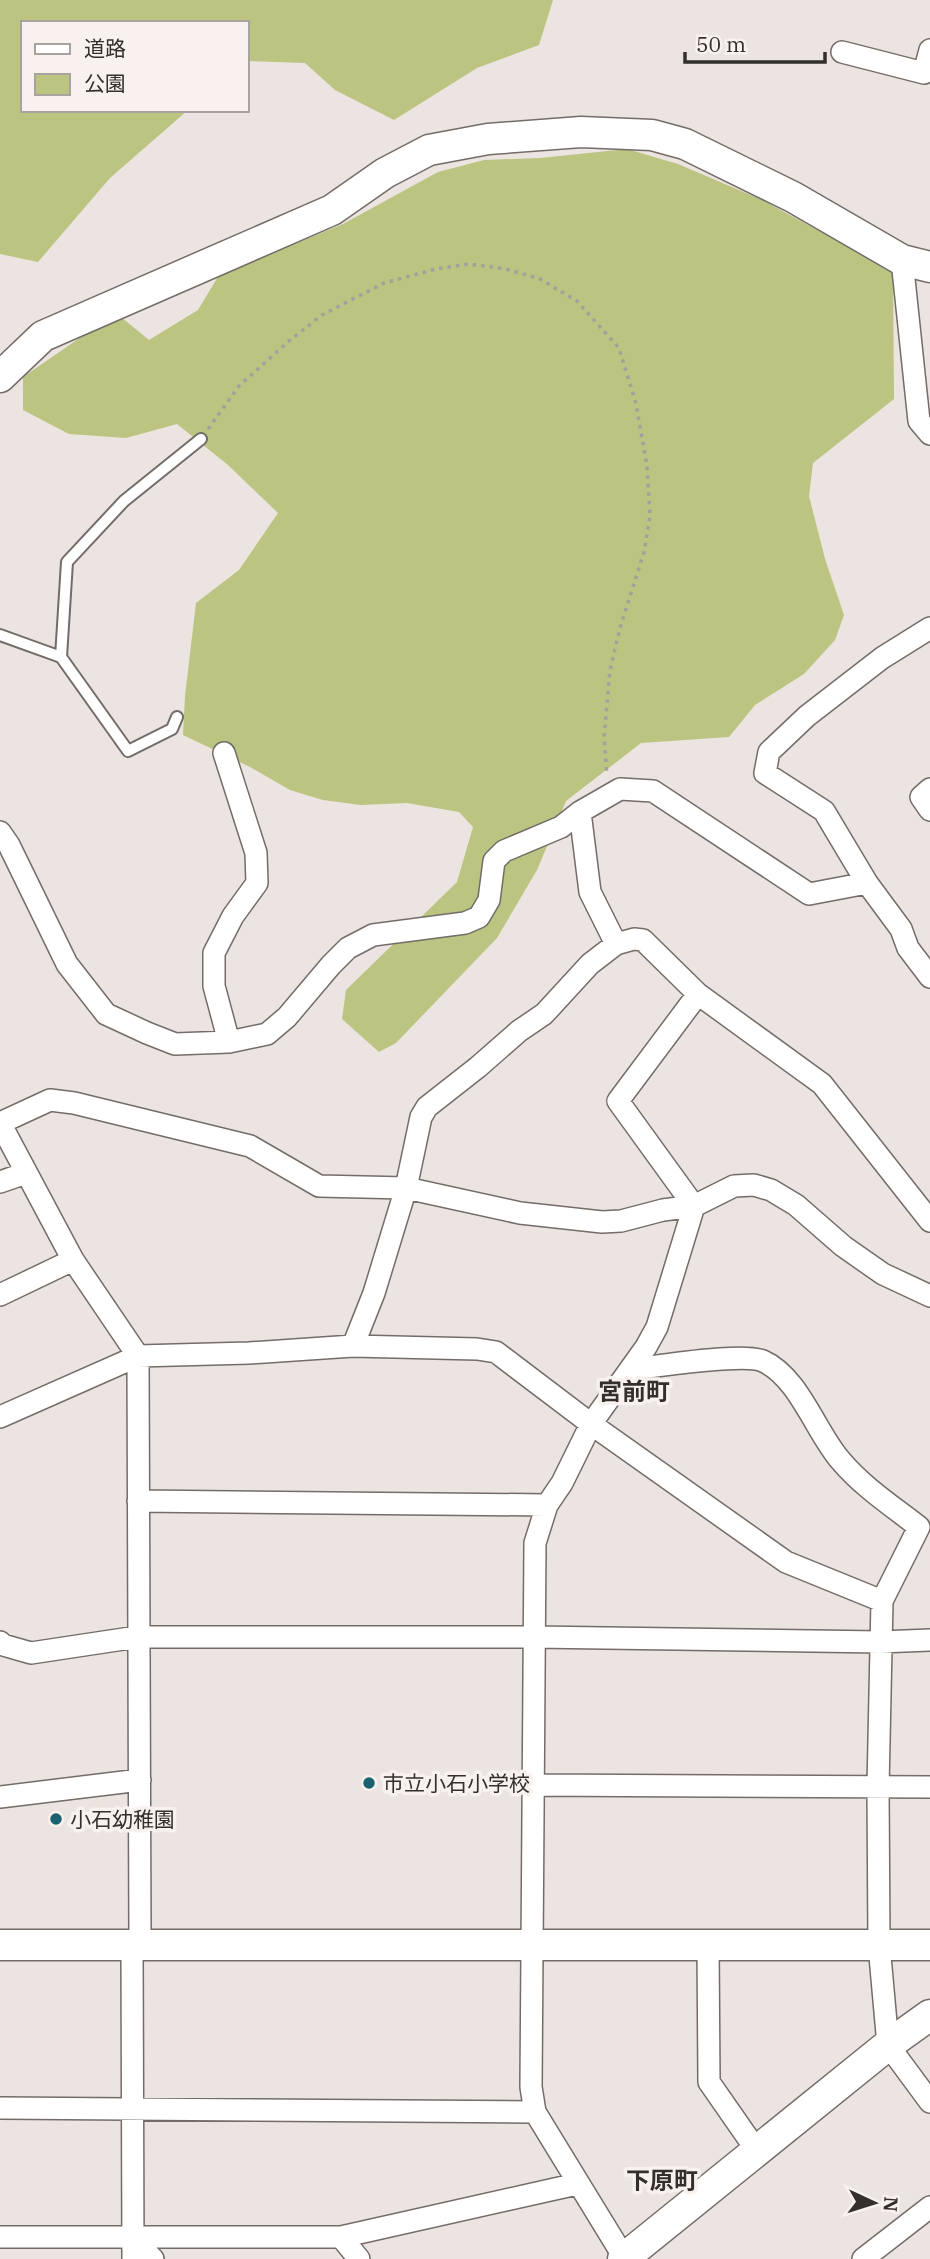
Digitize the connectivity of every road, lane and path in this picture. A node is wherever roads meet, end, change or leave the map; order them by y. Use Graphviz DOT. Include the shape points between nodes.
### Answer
graph roads {
  1 [pos="930,50"];
  2 [pos="842,52"];
  3 [pos="916,264"];
  4 [pos="0,377"];
  5 [pos="930,434"];
  6 [pos="201,439"];
  7 [pos="930,628"];
  8 [pos="0,635"];
  9 [pos="61,657"];
  10 [pos="177,717"];
  11 [pos="224,753"];
  12 [pos="930,789"];
  13 [pos="609,793"];
  14 [pos="930,810"];
  15 [pos="580,812"];
  16 [pos="0,832"];
  17 [pos="867,884"];
  18 [pos="616,944"];
  19 [pos="930,977"];
  20 [pos="698,994"];
  21 [pos="229,1042"];
  22 [pos="26,1173"];
  23 [pos="0,1182"];
  24 [pos="406,1188"];
  25 [pos="694,1206"];
  26 [pos="930,1221"];
  27 [pos="73,1260"];
  28 [pos="0,1295"];
  29 [pos="930,1296"];
  30 [pos="354,1346"];
  31 [pos="138,1356"];
  32 [pos="630,1369"];
  33 [pos="0,1417"];
  34 [pos="591,1424"];
  35 [pos="138,1502"];
  36 [pos="547,1506"];
  37 [pos="882,1601"];
  38 [pos="137,1637"];
  39 [pos="534,1637"];
  40 [pos="930,1640"];
  41 [pos="0,1642"];
  42 [pos="880,1642"];
  43 [pos="140,1780"];
  44 [pos="533,1785"];
  45 [pos="878,1787"];
  46 [pos="930,1787"];
  47 [pos="0,1797"];
  48 [pos="136,1944"];
  49 [pos="0,1945"];
  50 [pos="533,1945"];
  51 [pos="708,1945"];
  52 [pos="879,1945"];
  53 [pos="930,1945"];
  54 [pos="930,2015"];
  55 [pos="888,2045"];
  56 [pos="930,2102"];
  57 [pos="0,2108"];
  58 [pos="133,2108"];
  59 [pos="535,2112"];
  60 [pos="757,2151"];
  61 [pos="578,2184"];
  62 [pos="930,2207"];
  63 [pos="0,2237"];
  64 [pos="341,2237"];
  65 [pos="133,2248"];
  66 [pos="153,2259"];
  67 [pos="359,2259"];
  68 [pos="624,2259"];
  69 [pos="863,2259"];
  1 -- 2 [label="street" via="924,74"];
  3 -- 4 [label="street" via="685,144 652,135 581,132 488,139 429,150 385,173 332,210 43,336"];
  3 -- 5 [label="street" via="919,421"];
  6 -- 9 [label="lane" via="124,501 66,562"];
  6 -- 13 [label="path" via="239,386 289,341 322,315 384,283 469,264 506,268 540,279 578,301 619,348 647,466 650,516 646,540 610,670 604,738"];
  7 -- 17 [label="street" via="882,658 769,752 765,772 824,811"];
  8 -- 9 [label="lane"];
  9 -- 10 [label="lane" via="128,751 172,729"];
  11 -- 21 [label="street" via="256,853 257,883 214,953 214,986"];
  12 -- 14 [label="street" via="921,797"];
  13 -- 15 [label="street"];
  13 -- 17 [label="street" via="653,791 809,894"];
  15 -- 18 [label="street" via="590,892"];
  15 -- 21 [label="street" via="561,827 504,851 494,861 489,900 479,917 465,923 373,935 348,948 267,1034"];
  16 -- 21 [label="street" via="67,964 106,1014 175,1044"];
  17 -- 19 [label="street"];
  18 -- 20 [label="street" via="643,940"];
  18 -- 24 [label="street" via="590,964 544,1014 427,1107"];
  20 -- 25 [label="street" via="618,1101"];
  20 -- 26 [label="street" via="822,1084"];
  22 -- 23 [label="street"];
  22 -- 24 [label="street" via="0,1123 50,1100 250,1146 319,1186"];
  22 -- 27 [label="street"];
  24 -- 25 [label="street" via="520,1213 602,1222"];
  24 -- 30 [label="street"];
  25 -- 29 [label="street" via="734,1186 771,1190 883,1274"];
  25 -- 32 [label="street" via="657,1327"];
  27 -- 28 [label="street"];
  27 -- 31 [label="street"];
  30 -- 31 [label="street"];
  30 -- 34 [label="street" via="496,1352"];
  31 -- 33 [label="street"];
  31 -- 35 [label="street"];
  32 -- 34 [label="street"];
  32 -- 37 [label="street" via="742,1357 761,1360 779,1372 839,1459 919,1527"];
  34 -- 36 [label="street"];
  34 -- 37 [label="street" via="786,1562"];
  35 -- 36 [label="street"];
  35 -- 38 [label="street"];
  36 -- 39 [label="street" via="535,1543"];
  37 -- 42 [label="street"];
  38 -- 39 [label="street"];
  38 -- 41 [label="street" via="31,1653"];
  38 -- 43 [label="street"];
  39 -- 42 [label="street"];
  39 -- 44 [label="street"];
  40 -- 42 [label="street"];
  42 -- 45 [label="street"];
  43 -- 47 [label="street"];
  43 -- 48 [label="street"];
  44 -- 45 [label="street"];
  44 -- 50 [label="street"];
  45 -- 46 [label="street"];
  45 -- 52 [label="street"];
  48 -- 49 [label="street"];
  48 -- 50 [label="street"];
  48 -- 58 [label="street"];
  50 -- 51 [label="street"];
  50 -- 59 [label="street" via="531,2087"];
  51 -- 52 [label="street"];
  51 -- 60 [label="street" via="709,2082"];
  52 -- 53 [label="street"];
  52 -- 55 [label="street"];
  54 -- 55 [label="street"];
  55 -- 56 [label="street"];
  55 -- 60 [label="street"];
  57 -- 58 [label="street"];
  58 -- 59 [label="street"];
  58 -- 65 [label="street"];
  59 -- 61 [label="street"];
  60 -- 68 [label="street"];
  61 -- 64 [label="street"];
  61 -- 68 [label="street"];
  62 -- 69 [label="street"];
  63 -- 65 [label="street"];
  64 -- 65 [label="street"];
  64 -- 67 [label="street"];
  65 -- 66 [label="street"];
}
